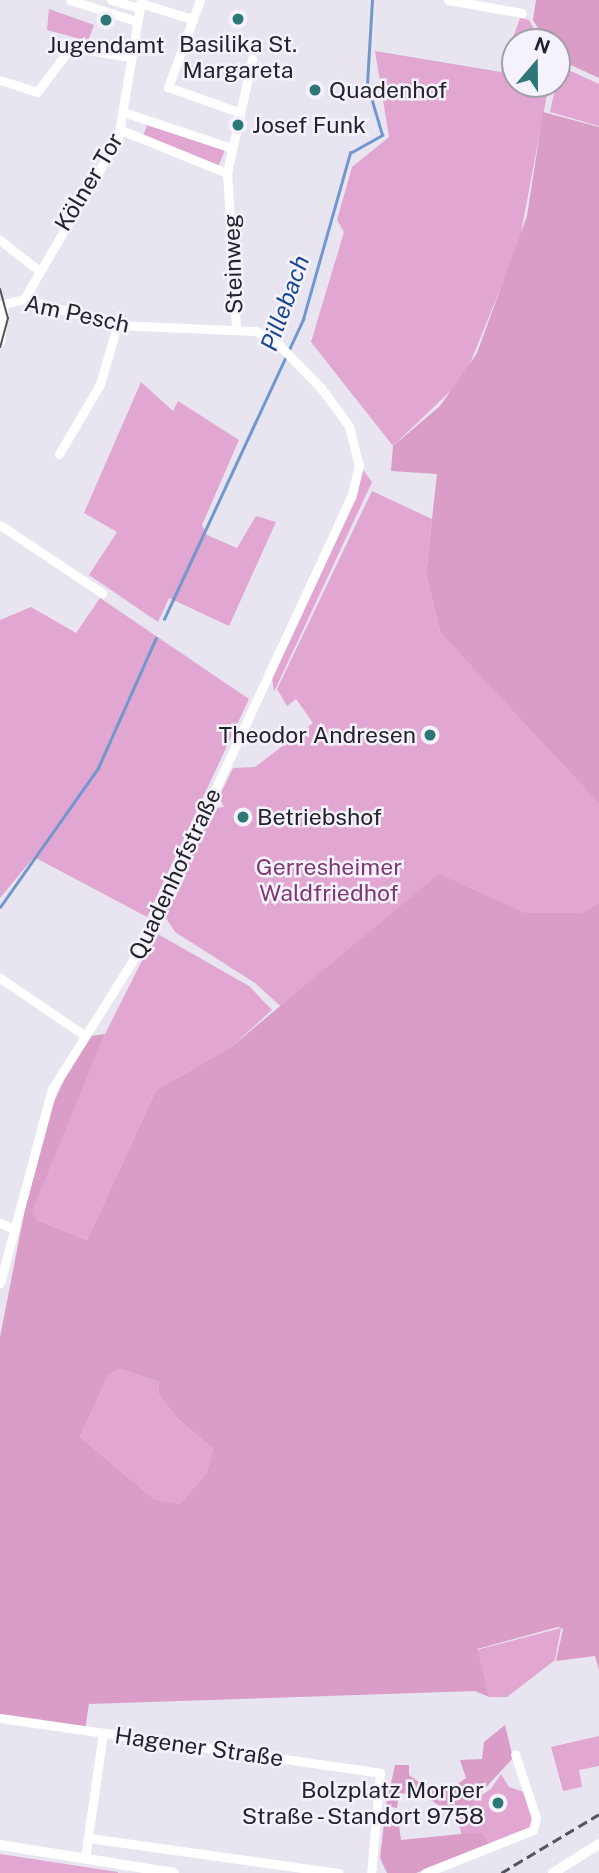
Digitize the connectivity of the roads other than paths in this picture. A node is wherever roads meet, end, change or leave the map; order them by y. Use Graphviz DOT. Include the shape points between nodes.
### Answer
graph roads {
  1 [pos="200,0"];
  2 [pos="448,0"];
  3 [pos="73,2"];
  4 [pos="89,3"];
  5 [pos="140,4"];
  6 [pos="128,5"];
  7 [pos="113,8"];
  8 [pos="522,13"];
  9 [pos="123,18"];
  10 [pos="192,19"];
  11 [pos="136,21"];
  12 [pos="129,57"];
  13 [pos="252,59"];
  14 [pos="0,80"];
  15 [pos="236,111"];
  16 [pos="126,113"];
  17 [pos="121,130"];
  18 [pos="229,147"];
  19 [pos="227,173"];
  20 [pos="0,240"];
  21 [pos="38,270"];
  22 [pos="24,299"];
  23 [pos="2,305"];
  24 [pos="117,326"];
  25 [pos="236,327"];
  26 [pos="0,342"];
  27 [pos="59,454"];
  28 [pos="359,466"];
  29 [pos="0,525"];
  30 [pos="102,593"];
  31 [pos="0,978"];
  32 [pos="84,1035"];
  33 [pos="0,1223"];
  34 [pos="14,1228"];
  35 [pos="0,1283"];
  36 [pos="0,1718"];
  37 [pos="103,1733"];
  38 [pos="515,1754"];
  39 [pos="89,1838"];
  40 [pos="599,1844"];
  41 [pos="0,1845"];
  42 [pos="85,1858"];
  43 [pos="174,1873"];
  44 [pos="339,1873"];
  45 [pos="371,1873"];
  46 [pos="425,1873"];
  47 [pos="553,1873"];
  1 -- 10 [label="street"];
  2 -- 8 [label="street"];
  3 -- 4 [label="street"];
  4 -- 7 [label="street"];
  5 -- 6 [label="street"];
  5 -- 10 [label="street"];
  5 -- 11 [label="street, Kölner Tor"];
  6 -- 7 [label="street"];
  6 -- 9 [label="street"];
  7 -- 9 [label="street"];
  9 -- 11 [label="street"];
  10 -- 15 [label="street" via="168,88"];
  11 -- 12 [label="street, Kölner Tor"];
  12 -- 14 [label="street" via="68,47 37,92"];
  12 -- 16 [label="street, Kölner Tor"];
  13 -- 15 [label="street, Steinweg"];
  15 -- 18 [label="street, Steinweg"];
  16 -- 17 [label="street, Kölner Tor"];
  16 -- 18 [label="street"];
  17 -- 19 [label="street"];
  17 -- 21 [label="street, Kölner Tor"];
  18 -- 19 [label="street, Steinweg"];
  19 -- 25 [label="street, Steinweg"];
  20 -- 21 [label="street"];
  21 -- 22 [label="street, Kölner Tor"];
  22 -- 23 [label="street, Am Pesch"];
  22 -- 24 [label="street, Am Pesch"];
  23 -- 26 [label="street"];
  24 -- 25 [label="street, Am Pesch"];
  24 -- 27 [label="street" via="100,384"];
  25 -- 28 [label="street, Steinweg" via="291,355 345,421"];
  28 -- 32 [label="street, Quadenhofstraße" via="149,932"];
  29 -- 30 [label="street"];
  31 -- 32 [label="street"];
  32 -- 34 [label="street, Quadenhofstraße" via="49,1095"];
  33 -- 34 [label="street"];
  34 -- 35 [label="street, Quadenhofstraße"];
  36 -- 37 [label="street, Hagener Straße"];
  37 -- 39 [label="street"];
  37 -- 45 [label="street, Hagener Straße" via="380,1773"];
  38 -- 46 [label="street" via="536,1818 533,1830"];
  39 -- 42 [label="street"];
  39 -- 44 [label="street"];
  40 -- 47 [label="main road"];
  41 -- 42 [label="main road"];
  42 -- 43 [label="main road"];
}
